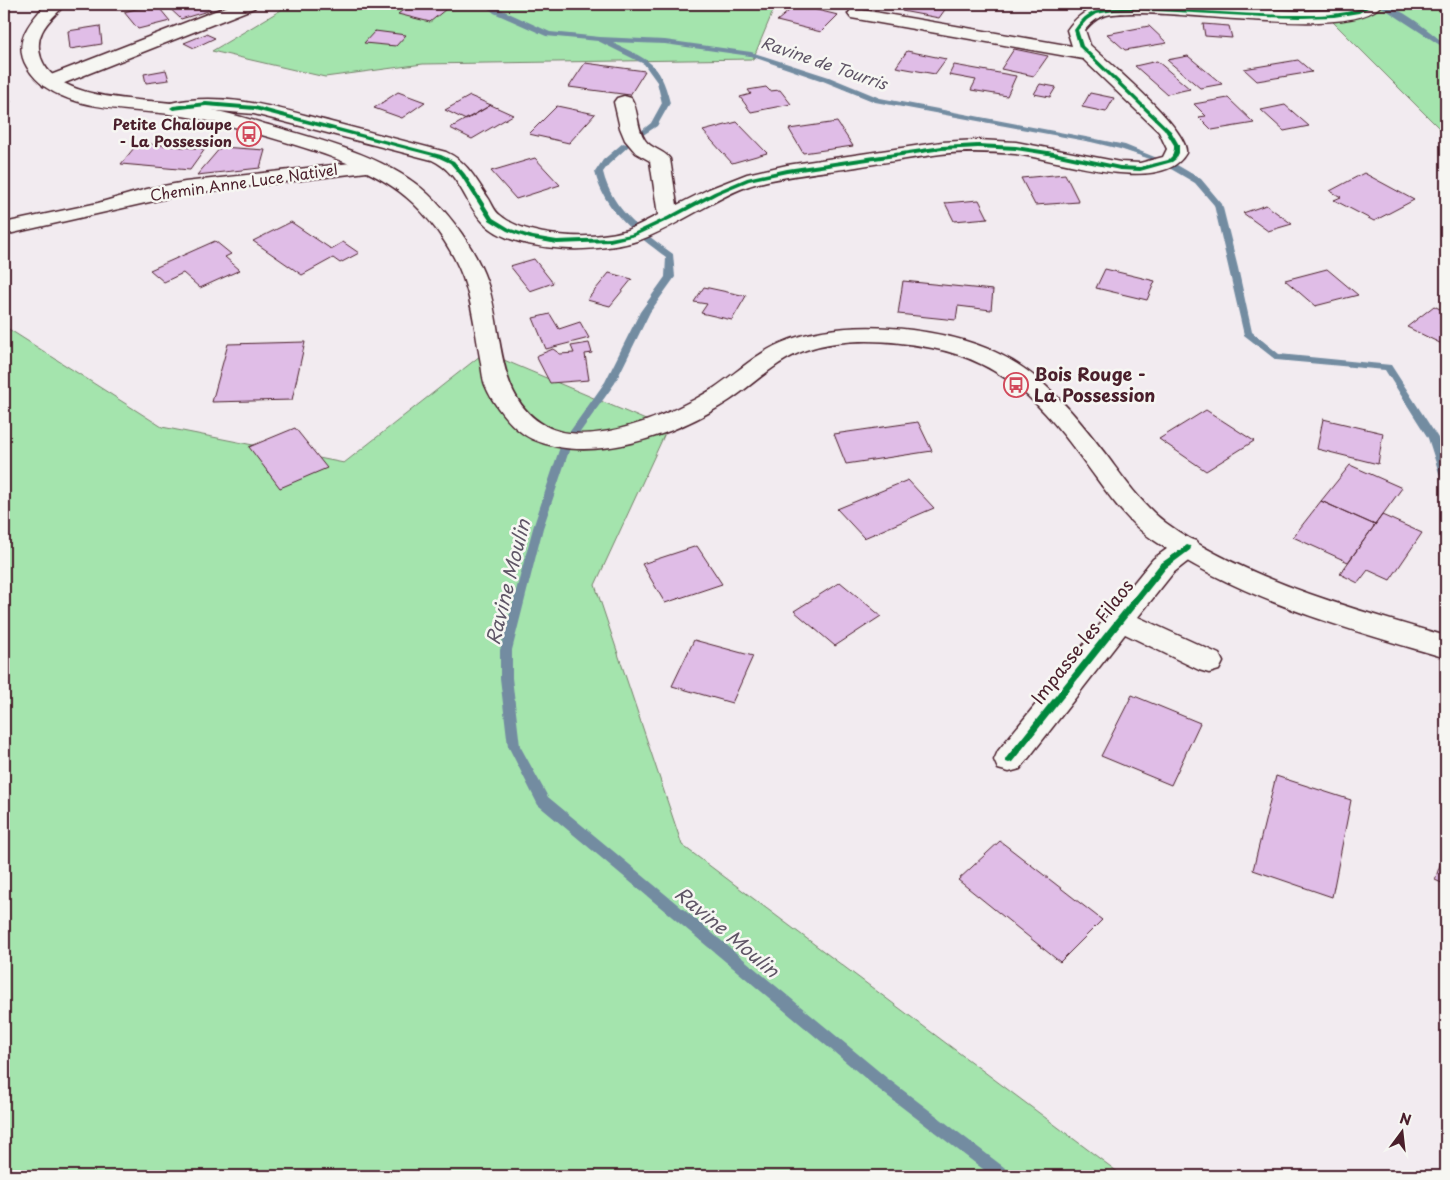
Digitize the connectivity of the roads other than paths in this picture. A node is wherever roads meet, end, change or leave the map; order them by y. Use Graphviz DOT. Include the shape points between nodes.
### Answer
graph roads {
  1 [pos="56,4"];
  2 [pos="248,4"];
  3 [pos="1373,4"];
  4 [pos="857,14"];
  5 [pos="1088,54"];
  6 [pos="50,82"];
  7 [pos="624,102"];
  8 [pos="173,108"];
  9 [pos="368,167"];
  10 [pos="669,218"];
  11 [pos="4,229"];
  12 [pos="1187,548"];
  13 [pos="1120,620"];
  14 [pos="1446,647"];
  15 [pos="1209,662"];
  16 [pos="1009,760"];
  1 -- 6 [label="street" via="32,29 29,54 38,73"];
  2 -- 6 [label="street"];
  3 -- 5 [label="street" via="1367,10 1341,16 1118,9 1090,15 1076,30 1081,47"];
  4 -- 5 [label="street"];
  5 -- 10 [label="street" via="1166,128 1177,145 1174,158 1140,169 1016,148 942,148 747,180"];
  6 -- 8 [label="street" via="98,101"];
  7 -- 10 [label="street" via="636,142 660,159"];
  8 -- 9 [label="street" via="293,138"];
  8 -- 10 [label="street" via="206,104 256,108 439,156 452,162 463,175 491,219 532,238 557,242 610,240 633,235"];
  9 -- 11 [label="street, Chemin Anne Luce Nativel" via="185,188"];
  9 -- 12 [label="street" via="418,196 444,226 477,283 497,385 522,421 539,433 578,442 642,432 682,416 723,394 761,363 798,344 838,336 877,334 937,341 984,354 1009,366 1029,381 1073,428 1132,508 1160,532"];
  12 -- 13 [label="street, Impasse les Filaos" via="1163,566"];
  12 -- 14 [label="street" via="1273,590"];
  13 -- 15 [label="street"];
  13 -- 16 [label="street, Impasse les Filaos"];
}
